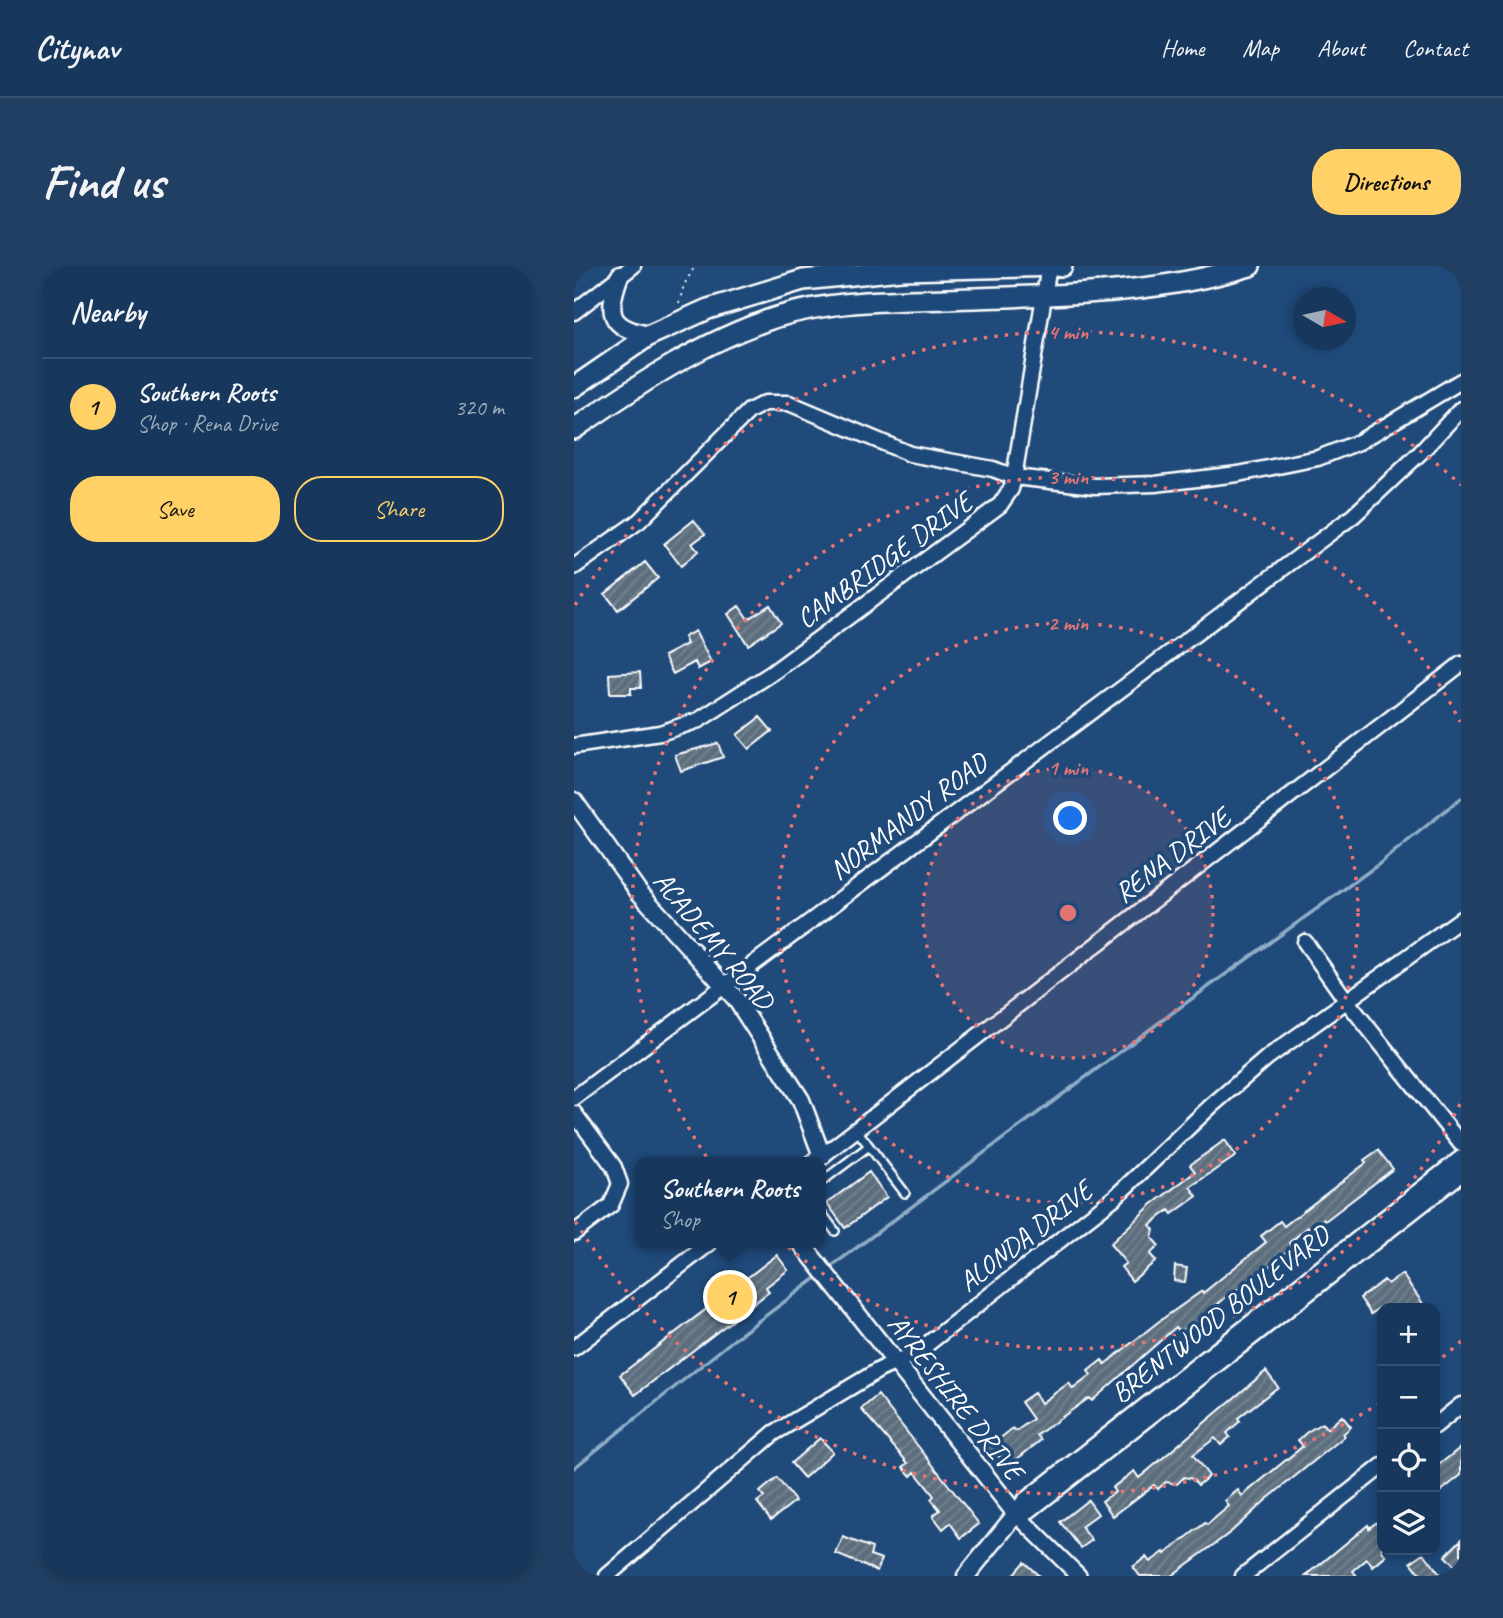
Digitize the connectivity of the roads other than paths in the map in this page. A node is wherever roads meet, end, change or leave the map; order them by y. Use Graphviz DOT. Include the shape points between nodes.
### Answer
graph roads {
  1 [pos="963,266"];
  2 [pos="1049,266"];
  3 [pos="1062,266"];
  4 [pos="1250,266"];
  5 [pos="627,271"];
  6 [pos="1043,295"];
  7 [pos="574,312"];
  8 [pos="650,335"];
  9 [pos="1461,381"];
  10 [pos="574,387"];
  11 [pos="1461,408"];
  12 [pos="574,429"];
  13 [pos="1014,477"];
  14 [pos="574,567"];
  15 [pos="1461,664"];
  16 [pos="574,746"];
  17 [pos="574,801"];
  18 [pos="1461,919"];
  19 [pos="1305,942"];
  20 [pos="724,984"];
  21 [pos="1346,1000"];
  22 [pos="574,1098"];
  23 [pos="574,1113"];
  24 [pos="856,1129"];
  25 [pos="1461,1144"];
  26 [pos="869,1146"];
  27 [pos="817,1157"];
  28 [pos="821,1157"];
  29 [pos="1461,1158"];
  30 [pos="1461,1174"];
  31 [pos="826,1177"];
  32 [pos="905,1193"];
  33 [pos="826,1221"];
  34 [pos="835,1231"];
  35 [pos="574,1233"];
  36 [pos="704,1248"];
  37 [pos="805,1248"];
  38 [pos="574,1348"];
  39 [pos="895,1363"];
  40 [pos="1461,1405"];
  41 [pos="1440,1422"];
  42 [pos="1377,1470"];
  43 [pos="1016,1514"];
  44 [pos="607,1576"];
  45 [pos="966,1576"];
  46 [pos="1079,1576"];
  47 [pos="1243,1576"];
  1 -- 2 [label="main road"];
  1 -- 8 [label="main road" via="803,280 708,309"];
  2 -- 3 [label="main road"];
  2 -- 6 [label="street, CAMBRIDGE DRIVE"];
  4 -- 6 [label="main road" via="1181,285"];
  5 -- 7 [label="street"];
  5 -- 8 [label="street" via="611,299 612,312 628,331"];
  6 -- 12 [label="main road" via="869,301 778,317 715,341 658,371"];
  6 -- 13 [label="street, CAMBRIDGE DRIVE"];
  8 -- 10 [label="main road"];
  9 -- 13 [label="street" via="1370,436 1318,458 1155,484 1095,486"];
  11 -- 20 [label="street, NORMANDY ROAD" via="1353,516"];
  13 -- 14 [label="street" via="910,454 789,403 765,403 749,411 639,521"];
  13 -- 16 [label="street, CAMBRIDGE DRIVE" via="1000,505 772,673 699,720 660,733"];
  15 -- 24 [label="street, RENA DRIVE"];
  17 -- 20 [label="street, ACADEMY ROAD" via="638,891"];
  18 -- 21 [label="street, ALONDA DRIVE"];
  19 -- 21 [label="street"];
  20 -- 22 [label="street, NORMANDY ROAD"];
  20 -- 27 [label="street, ACADEMY ROAD" via="801,1100"];
  21 -- 25 [label="street"];
  21 -- 39 [label="street, ALONDA DRIVE" via="1268,1057 1115,1197 916,1353"];
  23 -- 35 [label="street" via="614,1167 620,1184 611,1205"];
  24 -- 26 [label="lane"];
  24 -- 28 [label="street, RENA DRIVE"];
  26 -- 31 [label="lane"];
  26 -- 32 [label="lane"];
  29 -- 43 [label="street, BRENTWOOD BOULEVARD" via="1028,1498"];
  30 -- 43 [label="street, BRENTWOOD BOULEVARD" via="1030,1510"];
  33 -- 34 [label="lane"];
  36 -- 38 [label="street"];
  37 -- 39 [label="street, AYRESHIRE DRIVE"];
  39 -- 43 [label="street, AYRESHIRE DRIVE"];
  39 -- 44 [label="street, ALONDA DRIVE" via="774,1433"];
  40 -- 41 [label="street"];
  42 -- 47 [label="street"];
  43 -- 45 [label="street, BRENTWOOD BOULEVARD"];
  43 -- 46 [label="street, AYRESHIRE DRIVE"];
}
